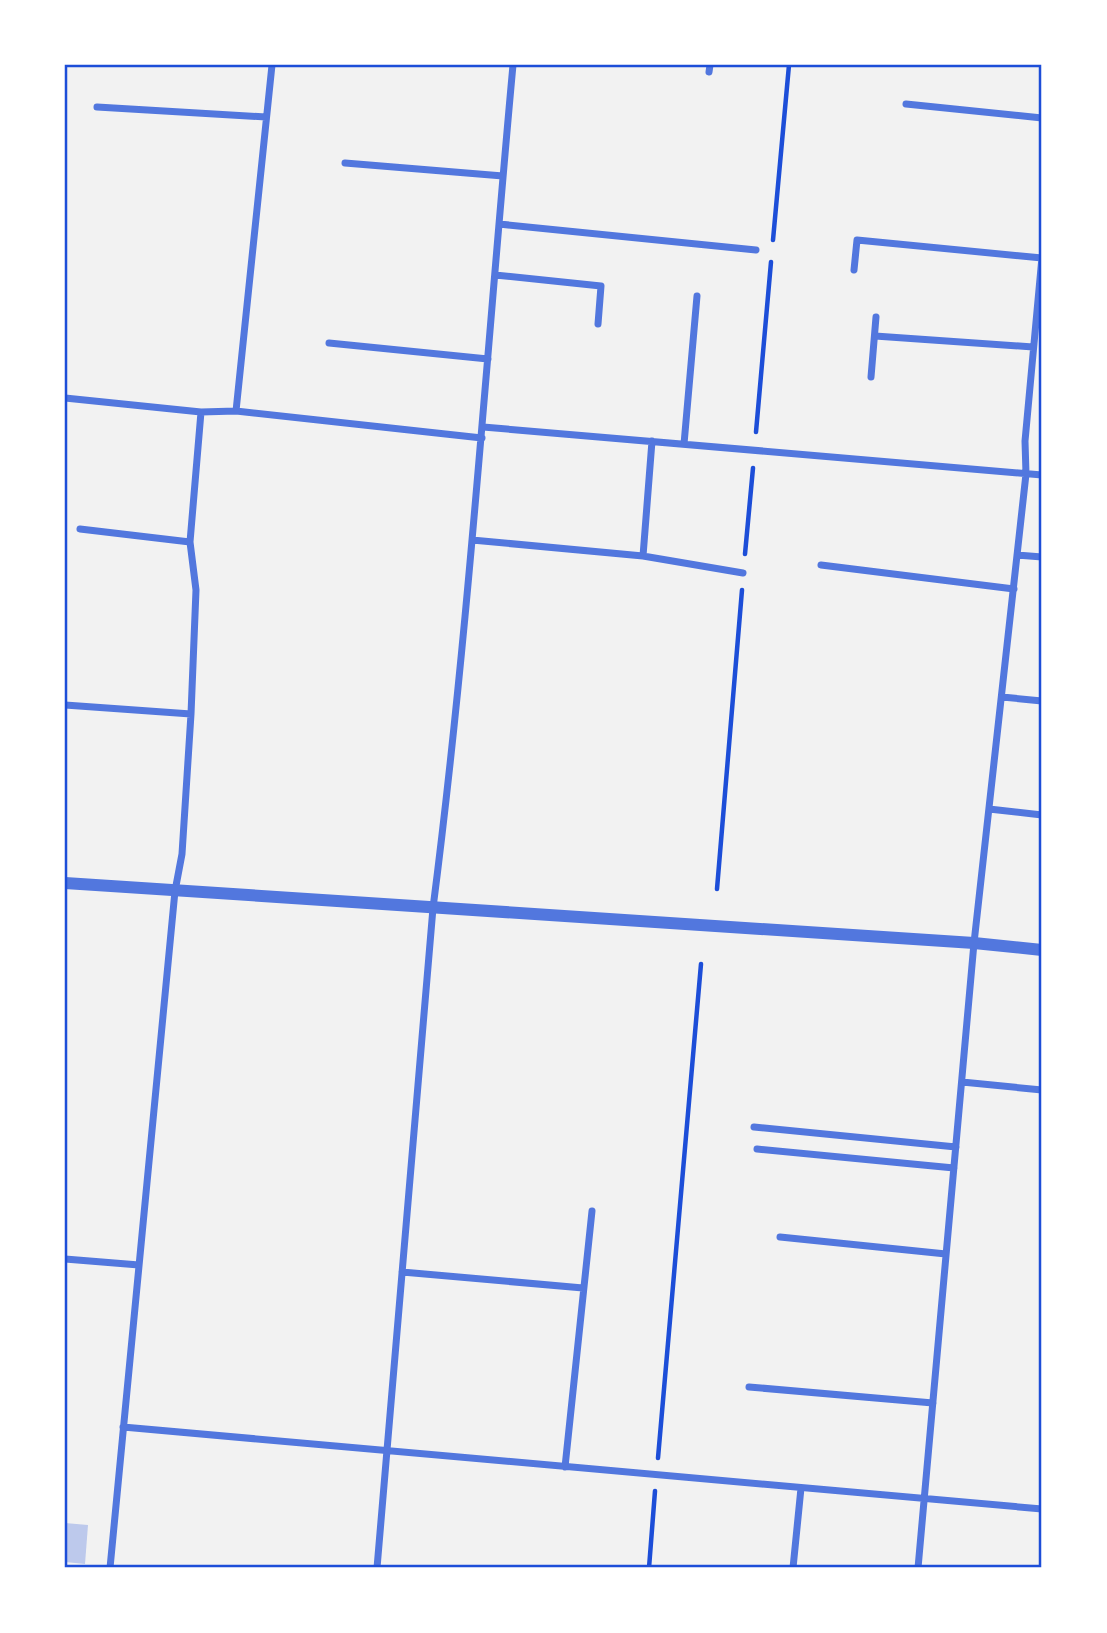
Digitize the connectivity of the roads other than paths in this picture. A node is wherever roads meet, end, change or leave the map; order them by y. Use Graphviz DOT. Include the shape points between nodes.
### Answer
graph roads {
  1 [pos="272,65"];
  2 [pos="513,65"];
  3 [pos="906,104"];
  4 [pos="97,107"];
  5 [pos="266,117"];
  6 [pos="1042,118"];
  7 [pos="345,163"];
  8 [pos="503,176"];
  9 [pos="499,224"];
  10 [pos="756,250"];
  11 [pos="1042,258"];
  12 [pos="854,270"];
  13 [pos="495,275"];
  14 [pos="1041,286"];
  15 [pos="697,296"];
  16 [pos="876,317"];
  17 [pos="598,324"];
  18 [pos="875,335"];
  19 [pos="329,343"];
  20 [pos="1033,347"];
  21 [pos="488,359"];
  22 [pos="871,377"];
  23 [pos="65,398"];
  24 [pos="201,411"];
  25 [pos="236,411"];
  26 [pos="483,427"];
  27 [pos="482,438"];
  28 [pos="652,441"];
  29 [pos="684,444"];
  30 [pos="1026,474"];
  31 [pos="1042,475"];
  32 [pos="80,529"];
  33 [pos="472,540"];
  34 [pos="190,542"];
  35 [pos="643,555"];
  36 [pos="1017,555"];
  37 [pos="1042,557"];
  38 [pos="821,565"];
  39 [pos="743,573"];
  40 [pos="1014,589"];
  41 [pos="1002,696"];
  42 [pos="1042,701"];
  43 [pos="65,705"];
  44 [pos="191,714"];
  45 [pos="989,810"];
  46 [pos="1042,815"];
  47 [pos="65,883"];
  48 [pos="175,891"];
  49 [pos="433,908"];
  50 [pos="974,943"];
  51 [pos="1042,950"];
  52 [pos="962,1082"];
  53 [pos="1042,1090"];
  54 [pos="754,1127"];
  55 [pos="956,1147"];
  56 [pos="757,1149"];
  57 [pos="954,1168"];
  58 [pos="592,1211"];
  59 [pos="780,1237"];
  60 [pos="946,1254"];
  61 [pos="65,1259"];
  62 [pos="139,1265"];
  63 [pos="402,1272"];
  64 [pos="583,1288"];
  65 [pos="749,1387"];
  66 [pos="933,1404"];
  67 [pos="123,1427"];
  68 [pos="387,1451"];
  69 [pos="565,1467"];
  70 [pos="801,1488"];
  71 [pos="925,1499"];
  72 [pos="1042,1509"];
  73 [pos="110,1568"];
  74 [pos="377,1568"];
  75 [pos="793,1568"];
  76 [pos="918,1568"];
  1 -- 5 [label="street"];
  2 -- 8 [label="street"];
  3 -- 6 [label="street"];
  4 -- 5 [label="street"];
  5 -- 25 [label="street"];
  7 -- 8 [label="street"];
  8 -- 9 [label="street"];
  9 -- 10 [label="street"];
  9 -- 13 [label="street"];
  11 -- 12 [label="street" via="857,240"];
  11 -- 14 [label="street"];
  13 -- 17 [label="street" via="601,286"];
  13 -- 21 [label="street"];
  14 -- 20 [label="street"];
  15 -- 29 [label="street"];
  16 -- 18 [label="street"];
  18 -- 20 [label="street"];
  18 -- 22 [label="street"];
  19 -- 21 [label="street"];
  20 -- 30 [label="street"];
  21 -- 26 [label="street"];
  23 -- 24 [label="street"];
  24 -- 25 [label="street"];
  24 -- 34 [label="street"];
  25 -- 27 [label="street"];
  26 -- 27 [label="street"];
  26 -- 28 [label="street"];
  27 -- 33 [label="street"];
  28 -- 29 [label="street"];
  28 -- 35 [label="street"];
  29 -- 30 [label="street"];
  30 -- 31 [label="street"];
  30 -- 36 [label="street"];
  32 -- 34 [label="street"];
  33 -- 35 [label="street"];
  33 -- 49 [label="street"];
  34 -- 44 [label="street" via="196,590"];
  35 -- 39 [label="street"];
  36 -- 37 [label="street"];
  36 -- 40 [label="street"];
  38 -- 40 [label="street"];
  40 -- 41 [label="street"];
  41 -- 42 [label="street"];
  41 -- 45 [label="street"];
  43 -- 44 [label="street"];
  44 -- 48 [label="street" via="182,854"];
  45 -- 46 [label="street"];
  45 -- 50 [label="street"];
  47 -- 48 [label="street"];
  48 -- 49 [label="street"];
  48 -- 62 [label="street"];
  49 -- 50 [label="street"];
  49 -- 63 [label="street"];
  50 -- 51 [label="street"];
  50 -- 52 [label="street"];
  52 -- 53 [label="street"];
  52 -- 55 [label="street"];
  54 -- 55 [label="street"];
  55 -- 57 [label="street"];
  56 -- 57 [label="street"];
  57 -- 60 [label="street"];
  58 -- 64 [label="street"];
  59 -- 60 [label="street"];
  60 -- 66 [label="street"];
  61 -- 62 [label="street"];
  62 -- 67 [label="street"];
  63 -- 64 [label="street"];
  63 -- 68 [label="street"];
  64 -- 69 [label="street"];
  65 -- 66 [label="street"];
  66 -- 71 [label="street"];
  67 -- 68 [label="street"];
  67 -- 73 [label="street"];
  68 -- 69 [label="street"];
  68 -- 74 [label="street"];
  69 -- 70 [label="street"];
  70 -- 71 [label="street"];
  70 -- 75 [label="street"];
  71 -- 72 [label="street"];
  71 -- 76 [label="street"];
}
